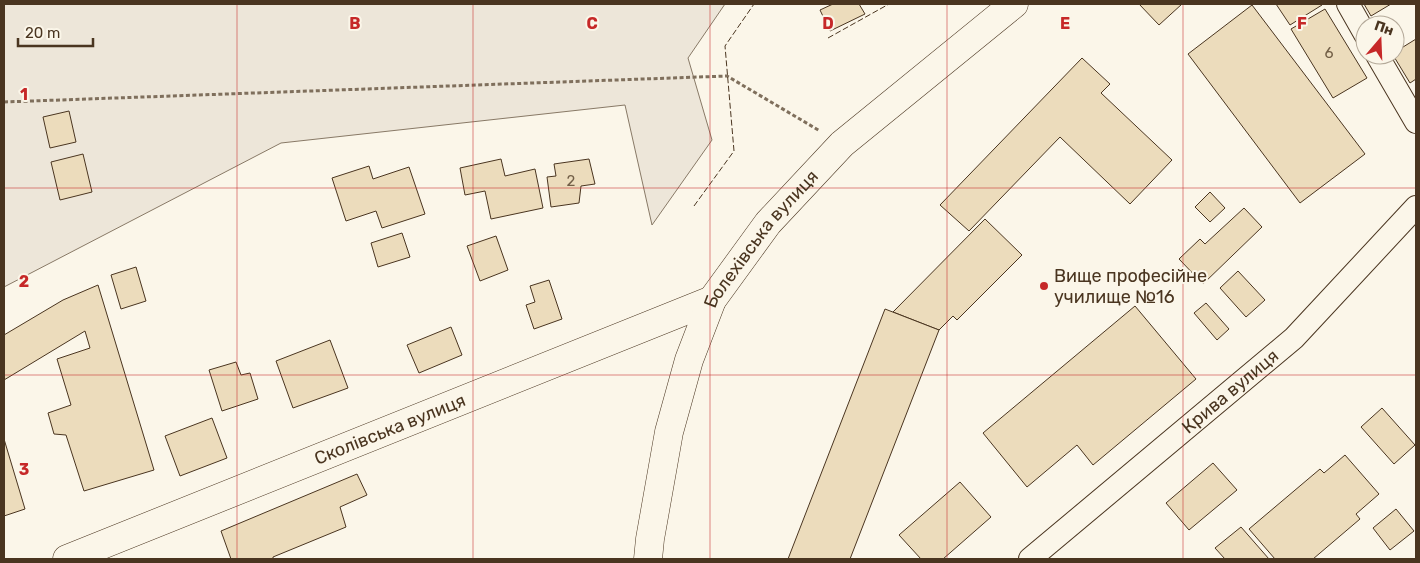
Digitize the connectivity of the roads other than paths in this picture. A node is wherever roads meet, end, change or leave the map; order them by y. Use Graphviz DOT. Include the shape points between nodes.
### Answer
graph roads {
  1 [pos="1014,4"];
  2 [pos="1348,4"];
  3 [pos="1355,16"];
  4 [pos="1383,65"];
  5 [pos="1416,122"];
  6 [pos="1416,207"];
  7 [pos="712,300"];
  8 [pos="67,559"];
  9 [pos="648,559"];
  10 [pos="1030,559"];
  1 -- 7 [label="main road, Болехівська вулиця" via="842,144 768,223"];
  2 -- 3 [label="street"];
  4 -- 5 [label="street"];
  6 -- 10 [label="street, Крива вулиця" via="1294,338"];
  7 -- 8 [label="main road, Сколівська вулиця"];
  7 -- 9 [label="main road, Болехівська вулиця" via="689,360 669,432"];
}
